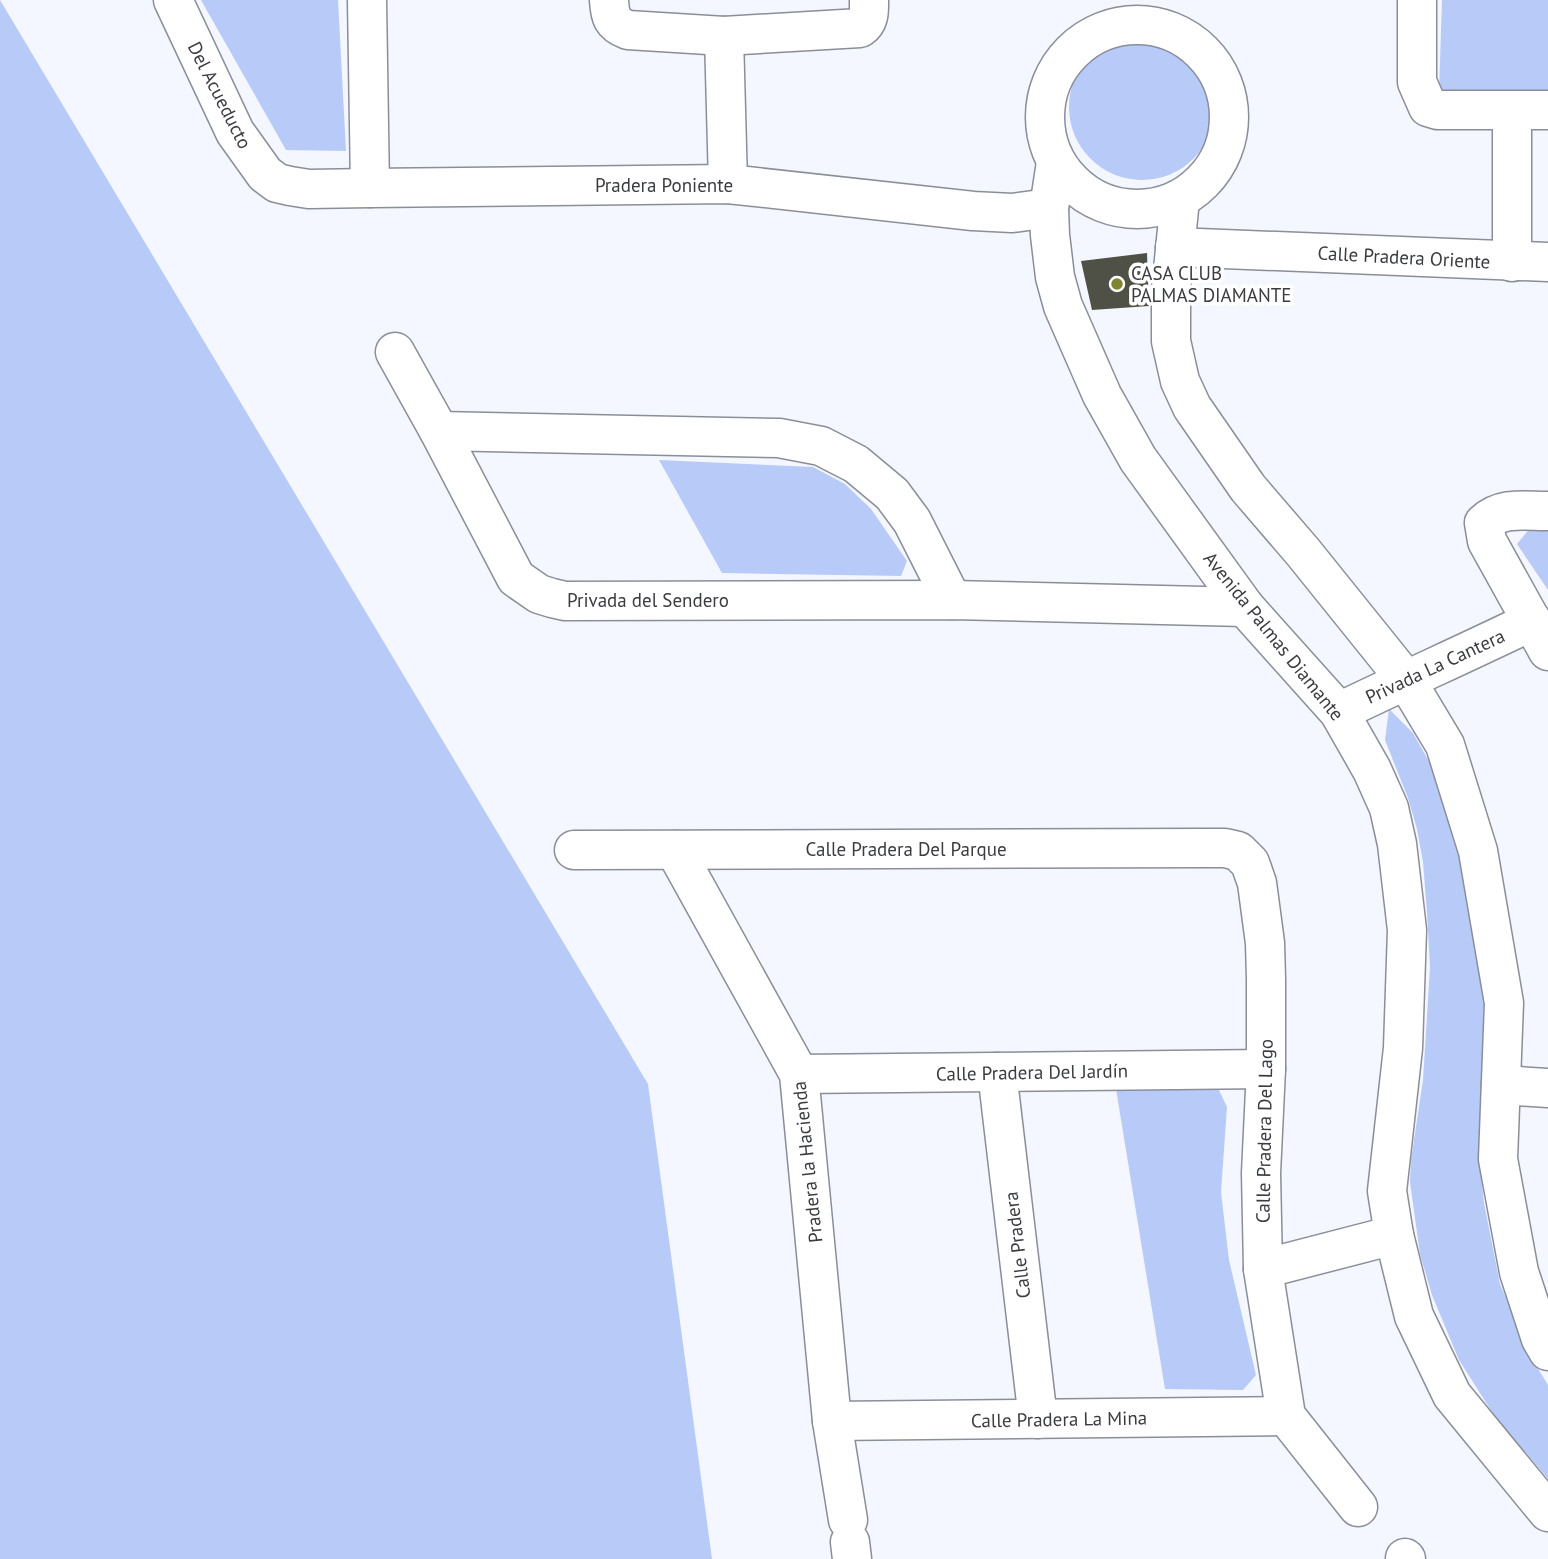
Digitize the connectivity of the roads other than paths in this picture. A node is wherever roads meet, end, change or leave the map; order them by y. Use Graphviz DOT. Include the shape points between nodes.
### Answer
graph roads {
  1 [pos="173,0"];
  2 [pos="367,0"];
  3 [pos="609,0"];
  4 [pos="869,0"];
  5 [pos="1417,0"];
  6 [pos="1108,14"];
  7 [pos="1169,15"];
  8 [pos="724,36"];
  9 [pos="1530,110"];
  10 [pos="1056,162"];
  11 [pos="277,183"];
  12 [pos="728,184"];
  13 [pos="370,188"];
  14 [pos="1180,199"];
  15 [pos="1049,208"];
  16 [pos="1175,247"];
  17 [pos="1530,262"];
  18 [pos="395,352"];
  19 [pos="439,431"];
  20 [pos="1548,511"];
  21 [pos="953,600"];
  22 [pos="1245,607"];
  23 [pos="1540,636"];
  24 [pos="1406,680"];
  25 [pos="1339,712"];
  26 [pos="574,850"];
  27 [pos="675,850"];
  28 [pos="1238,851"];
  29 [pos="1266,1069"];
  30 [pos="997,1072"];
  31 [pos="799,1073"];
  32 [pos="1501,1085"];
  33 [pos="1548,1088"];
  34 [pos="1394,1235"];
  35 [pos="1263,1269"];
  36 [pos="1548,1351"];
  37 [pos="1286,1416"];
  38 [pos="1038,1419"];
  39 [pos="832,1421"];
  40 [pos="1358,1507"];
  41 [pos="1548,1512"];
  42 [pos="850,1540"];
  1 -- 11 [label="street, Del Acueducto" via="235,132 265,174"];
  2 -- 13 [label="street"];
  3 -- 8 [label="street" via="614,22 628,30"];
  4 -- 8 [label="street" via="869,14 860,28"];
  5 -- 9 [label="street" via="1418,82 1427,107"];
  6 -- 7 [label="street" via="1123,26 1145,26"];
  6 -- 10 [label="street" via="1062,65 1050,87 1045,112 1047,138"];
  7 -- 14 [label="street" via="1216,69 1230,110 1223,152 1198,187"];
  8 -- 12 [label="street"];
  9 -- 17 [label="street"];
  10 -- 14 [label="street" via="1073,184 1112,206 1158,207"];
  10 -- 15 [label="street, Avenida Palmas Diamante"];
  11 -- 13 [label="street, Pradera Poniente" via="309,189"];
  12 -- 13 [label="street, Pradera Poniente"];
  12 -- 15 [label="street, Pradera Poniente" via="973,211 1012,213"];
  14 -- 16 [label="street"];
  15 -- 22 [label="street, Avenida Palmas Diamante" via="1055,277 1063,306 1102,395 1138,459"];
  16 -- 17 [label="street, Calle Pradera Oriente"];
  16 -- 24 [label="street" via="1171,341 1192,407 1248,488"];
  18 -- 19 [label="street, Privada del Sendero"];
  19 -- 21 [label="street" via="779,438 821,446 856,464 892,494 912,520"];
  19 -- 21 [label="street, Privada del Sendero" via="516,578 539,594 565,601"];
  20 -- 23 [label="street, Privada La Cantera" via="1500,512 1484,523 1487,541"];
  21 -- 22 [label="street, Privada del Sendero"];
  22 -- 25 [label="street, Avenida Palmas Diamante"];
  23 -- 24 [label="street, Privada La Cantera" via="1467,653"];
  24 -- 25 [label="street, Privada La Cantera"];
  24 -- 32 [label="street" via="1445,745 1478,851 1504,1003"];
  25 -- 34 [label="street, Avenida Palmas Diamante" via="1389,808 1406,930 1403,1048 1387,1191"];
  26 -- 27 [label="street, Calle Pradera Del Parque"];
  27 -- 28 [label="street, Calle Pradera Del Parque"];
  27 -- 31 [label="street, Pradera la Hacienda"];
  28 -- 29 [label="street, Calle Pradera Del Lago" via="1250,863 1257,883 1265,943"];
  29 -- 30 [label="street, Calle Pradera Del Jardín"];
  29 -- 35 [label="street, Calle Pradera Del Lago"];
  30 -- 31 [label="street, Calle Pradera Del Jardín"];
  30 -- 38 [label="street, Calle Pradera"];
  31 -- 39 [label="street, Pradera la Hacienda"];
  32 -- 33 [label="street"];
  32 -- 36 [label="street" via="1499,1159 1519,1272"];
  34 -- 35 [label="street"];
  34 -- 41 [label="street, Avenida Palmas Diamante" via="1414,1316 1452,1395"];
  35 -- 37 [label="street, Calle Pradera Del Lago"];
  37 -- 38 [label="street, Calle Pradera La Mina"];
  37 -- 40 [label="street"];
  38 -- 39 [label="street, Calle Pradera La Mina"];
  39 -- 42 [label="street, Pradera la Hacienda"];
}
